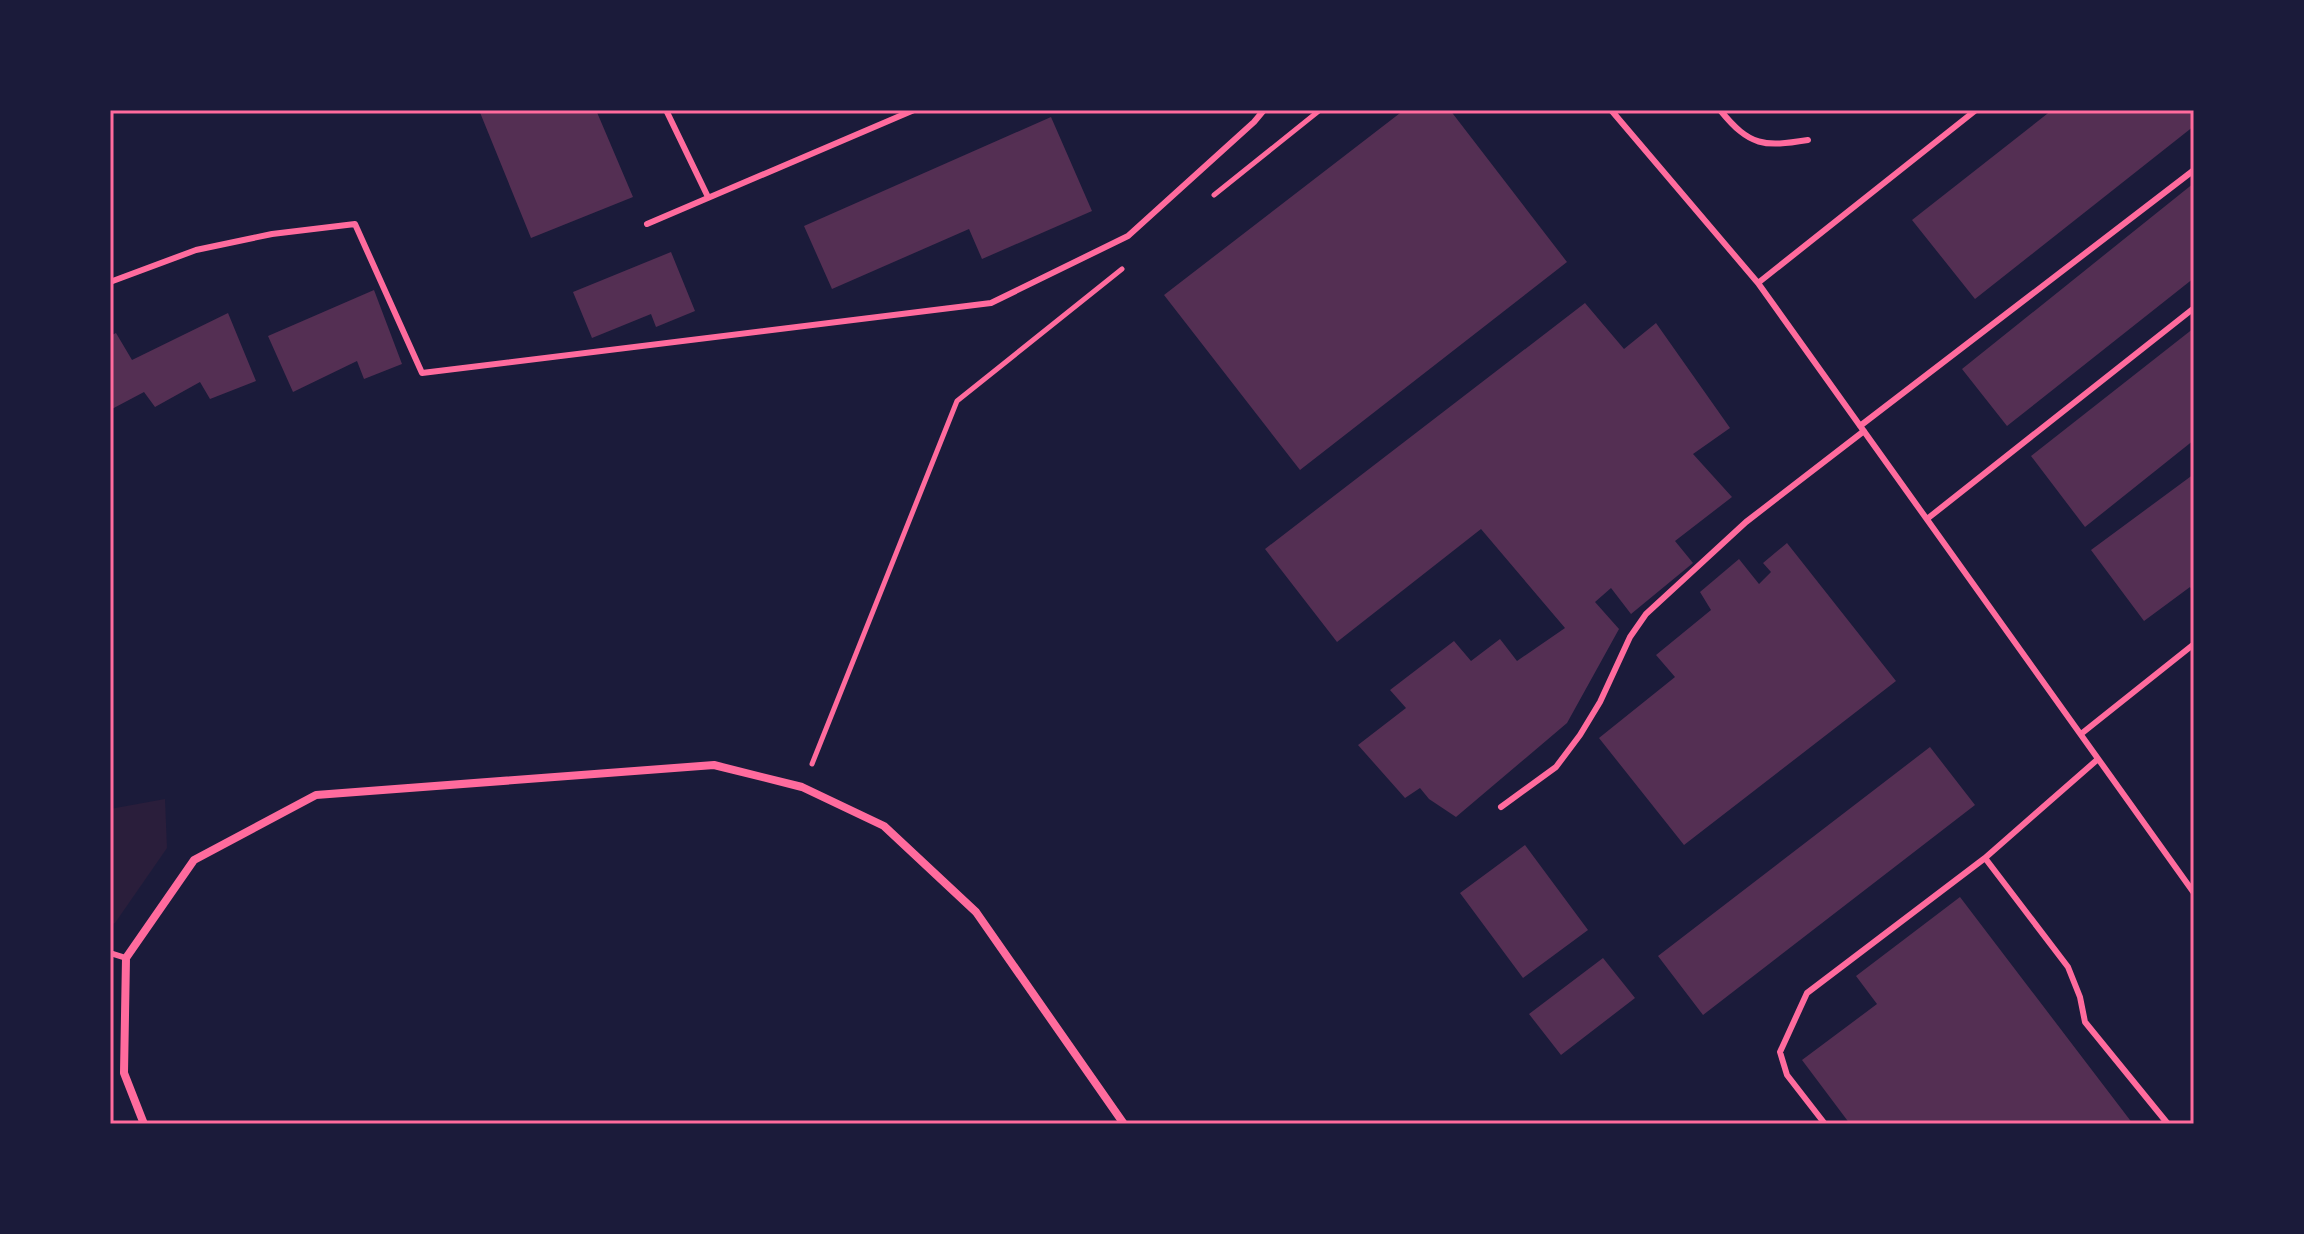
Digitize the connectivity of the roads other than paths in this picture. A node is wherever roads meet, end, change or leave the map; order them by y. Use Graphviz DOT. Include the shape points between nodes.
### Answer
graph roads {
  1 [pos="666,110"];
  2 [pos="914,110"];
  3 [pos="1264,110"];
  4 [pos="1611,110"];
  5 [pos="1720,110"];
  6 [pos="1976,110"];
  7 [pos="1808,140"];
  8 [pos="2194,170"];
  9 [pos="708,197"];
  10 [pos="647,224"];
  11 [pos="110,282"];
  12 [pos="1758,283"];
  13 [pos="2194,308"];
  14 [pos="1862,429"];
  15 [pos="1927,519"];
  16 [pos="2194,644"];
  17 [pos="2081,734"];
  18 [pos="2098,759"];
  19 [pos="1501,807"];
  20 [pos="1985,858"];
  21 [pos="2194,893"];
  22 [pos="110,953"];
  23 [pos="126,958"];
  24 [pos="144,1124"];
  25 [pos="1124,1124"];
  26 [pos="1825,1124"];
  27 [pos="2168,1124"];
  1 -- 9 [label="lane"];
  2 -- 9 [label="lane"];
  3 -- 11 [label="lane" via="1128,236 991,303 422,373 355,224 196,250"];
  4 -- 12 [label="lane"];
  5 -- 7 [label="lane" via="1754,141 1771,146"];
  6 -- 12 [label="lane"];
  8 -- 14 [label="lane"];
  9 -- 10 [label="lane"];
  12 -- 14 [label="lane"];
  13 -- 15 [label="lane"];
  14 -- 15 [label="lane"];
  14 -- 19 [label="lane" via="1746,522 1646,614 1600,702 1556,767"];
  15 -- 17 [label="lane"];
  16 -- 17 [label="lane"];
  17 -- 18 [label="lane"];
  18 -- 20 [label="lane"];
  18 -- 21 [label="lane"];
  20 -- 26 [label="lane" via="1807,993 1780,1052 1787,1075"];
  20 -- 27 [label="lane" via="2068,967 2085,1022"];
  22 -- 23 [label="lane"];
  23 -- 24 [label="street" via="124,1073"];
  23 -- 25 [label="street" via="194,860 316,795 714,765 802,787 884,826 976,912"];
}
